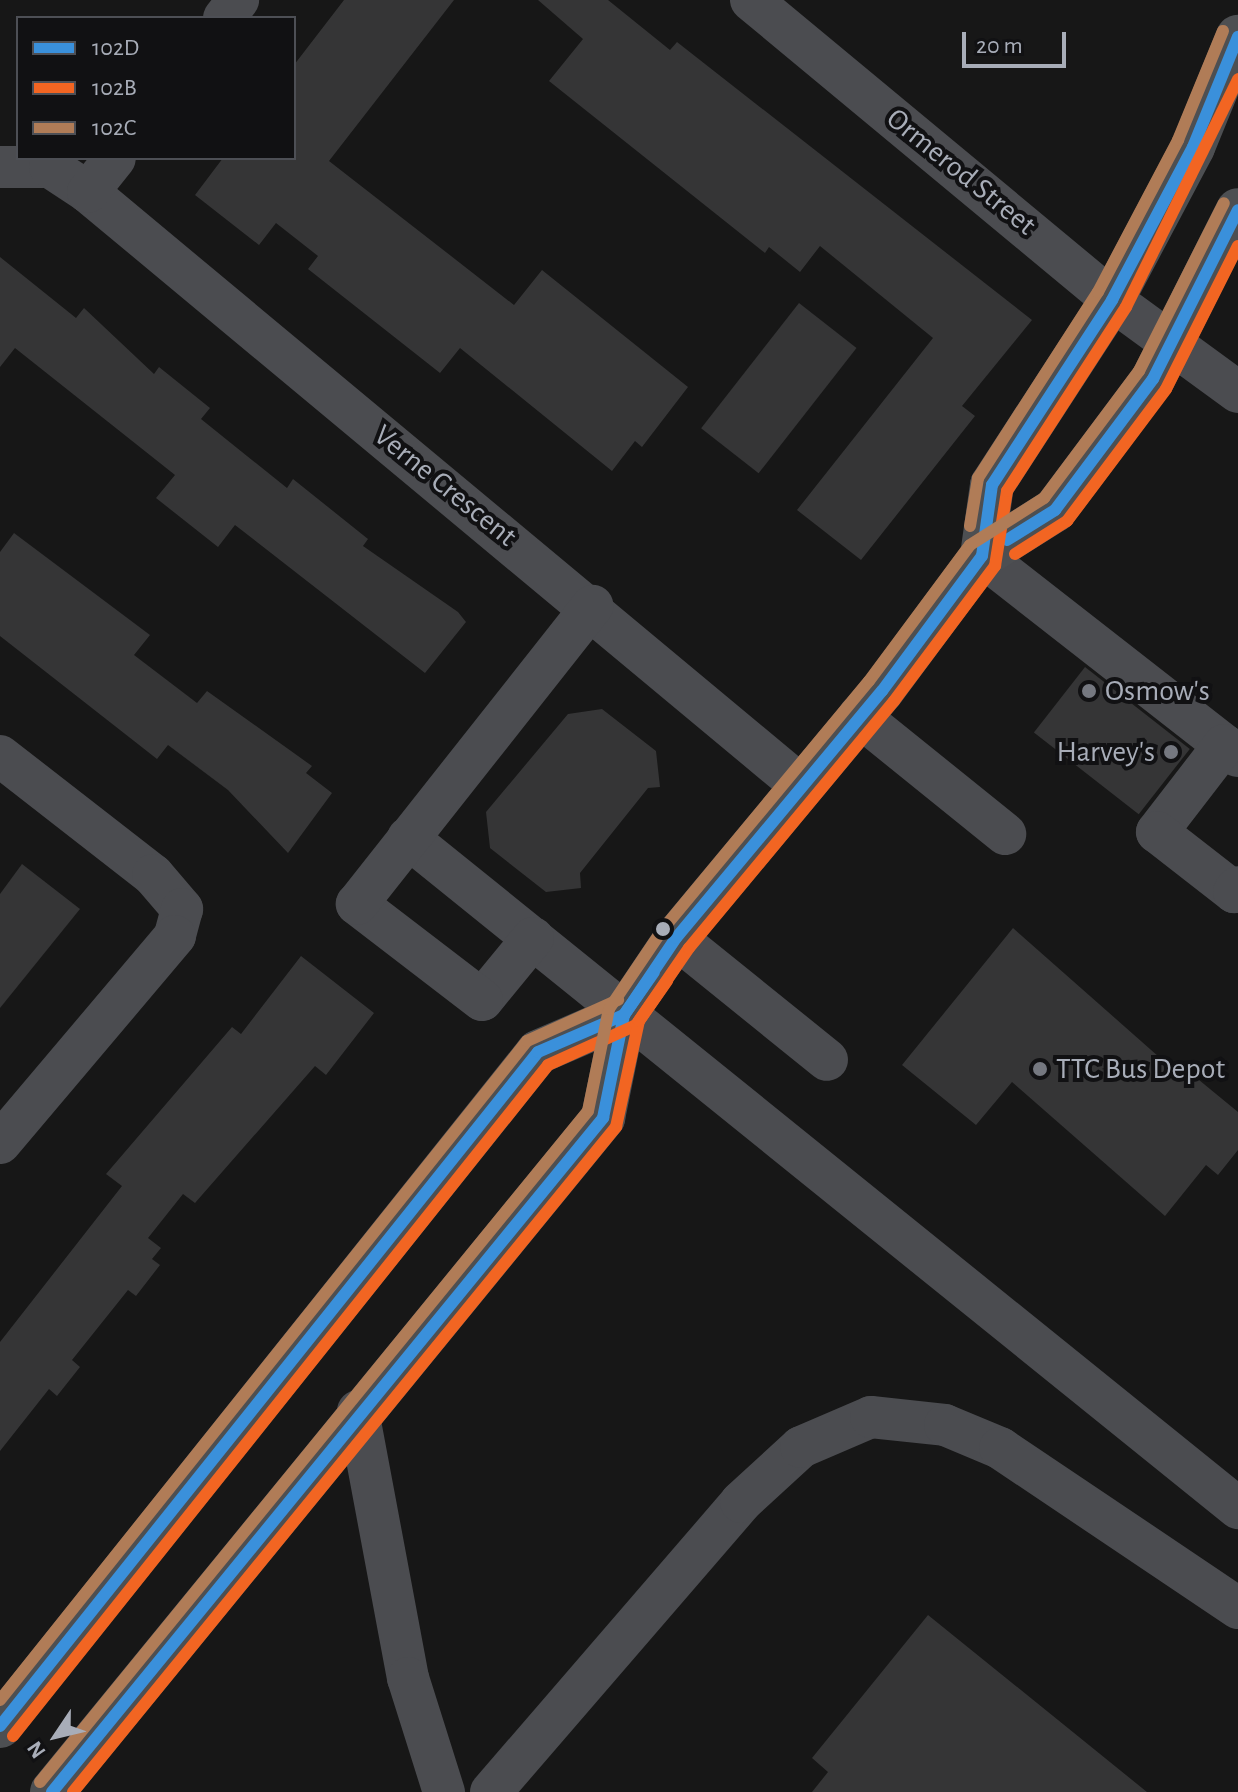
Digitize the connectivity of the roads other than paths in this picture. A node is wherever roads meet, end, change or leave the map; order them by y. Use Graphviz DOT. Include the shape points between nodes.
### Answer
graph roads {
  1 [pos="238,0"];
  2 [pos="751,0"];
  3 [pos="226,16"];
  4 [pos="1238,37"];
  5 [pos="113,160"];
  6 [pos="0,167"];
  7 [pos="88,192"];
  8 [pos="1238,210"];
  9 [pos="1112,300"];
  10 [pos="1171,343"];
  11 [pos="1238,392"];
  12 [pos="982,556"];
  13 [pos="592,606"];
  14 [pos="859,716"];
  15 [pos="1231,751"];
  16 [pos="0,756"];
  17 [pos="799,784"];
  18 [pos="1005,834"];
  19 [pos="408,838"];
  20 [pos="1238,887"];
  21 [pos="533,938"];
  22 [pos="676,938"];
  23 [pos="624,1015"];
  24 [pos="827,1060"];
  25 [pos="0,1143"];
  26 [pos="358,1411"];
  27 [pos="1238,1508"];
  28 [pos="1238,1608"];
  29 [pos="0,1726"];
  30 [pos="52,1792"];
  31 [pos="444,1792"];
  32 [pos="491,1792"];
  1 -- 3 [label="street"];
  2 -- 9 [label="street, Ormerod Street"];
  4 -- 9 [label="main road" via="1193,147"];
  5 -- 7 [label="street"];
  6 -- 7 [label="street, Verne Crescent" via="50,167"];
  7 -- 13 [label="street, Verne Crescent"];
  8 -- 10 [label="main road"];
  9 -- 10 [label="street, Ormerod Street"];
  9 -- 12 [label="main road" via="992,485"];
  10 -- 11 [label="street, Ormerod Street"];
  10 -- 12 [label="main road" via="1055,510"];
  12 -- 14 [label="main road"];
  12 -- 15 [label="street"];
  13 -- 17 [label="street, Verne Crescent"];
  13 -- 19 [label="street"];
  14 -- 17 [label="main road"];
  14 -- 18 [label="street"];
  15 -- 20 [label="street" via="1157,832 1234,892"];
  16 -- 25 [label="street" via="153,875 182,909 175,936"];
  17 -- 22 [label="main road"];
  19 -- 21 [label="street"];
  19 -- 21 [label="street" via="357,904 482,1000"];
  21 -- 23 [label="street"];
  22 -- 23 [label="main road"];
  22 -- 24 [label="street"];
  23 -- 26 [label="main road" via="603,1118"];
  23 -- 27 [label="street"];
  23 -- 29 [label="main road" via="538,1052"];
  26 -- 30 [label="main road"];
  26 -- 31 [label="street" via="408,1678"];
  28 -- 32 [label="street" via="1000,1448 945,1425 871,1417 801,1447 741,1502"];
}
